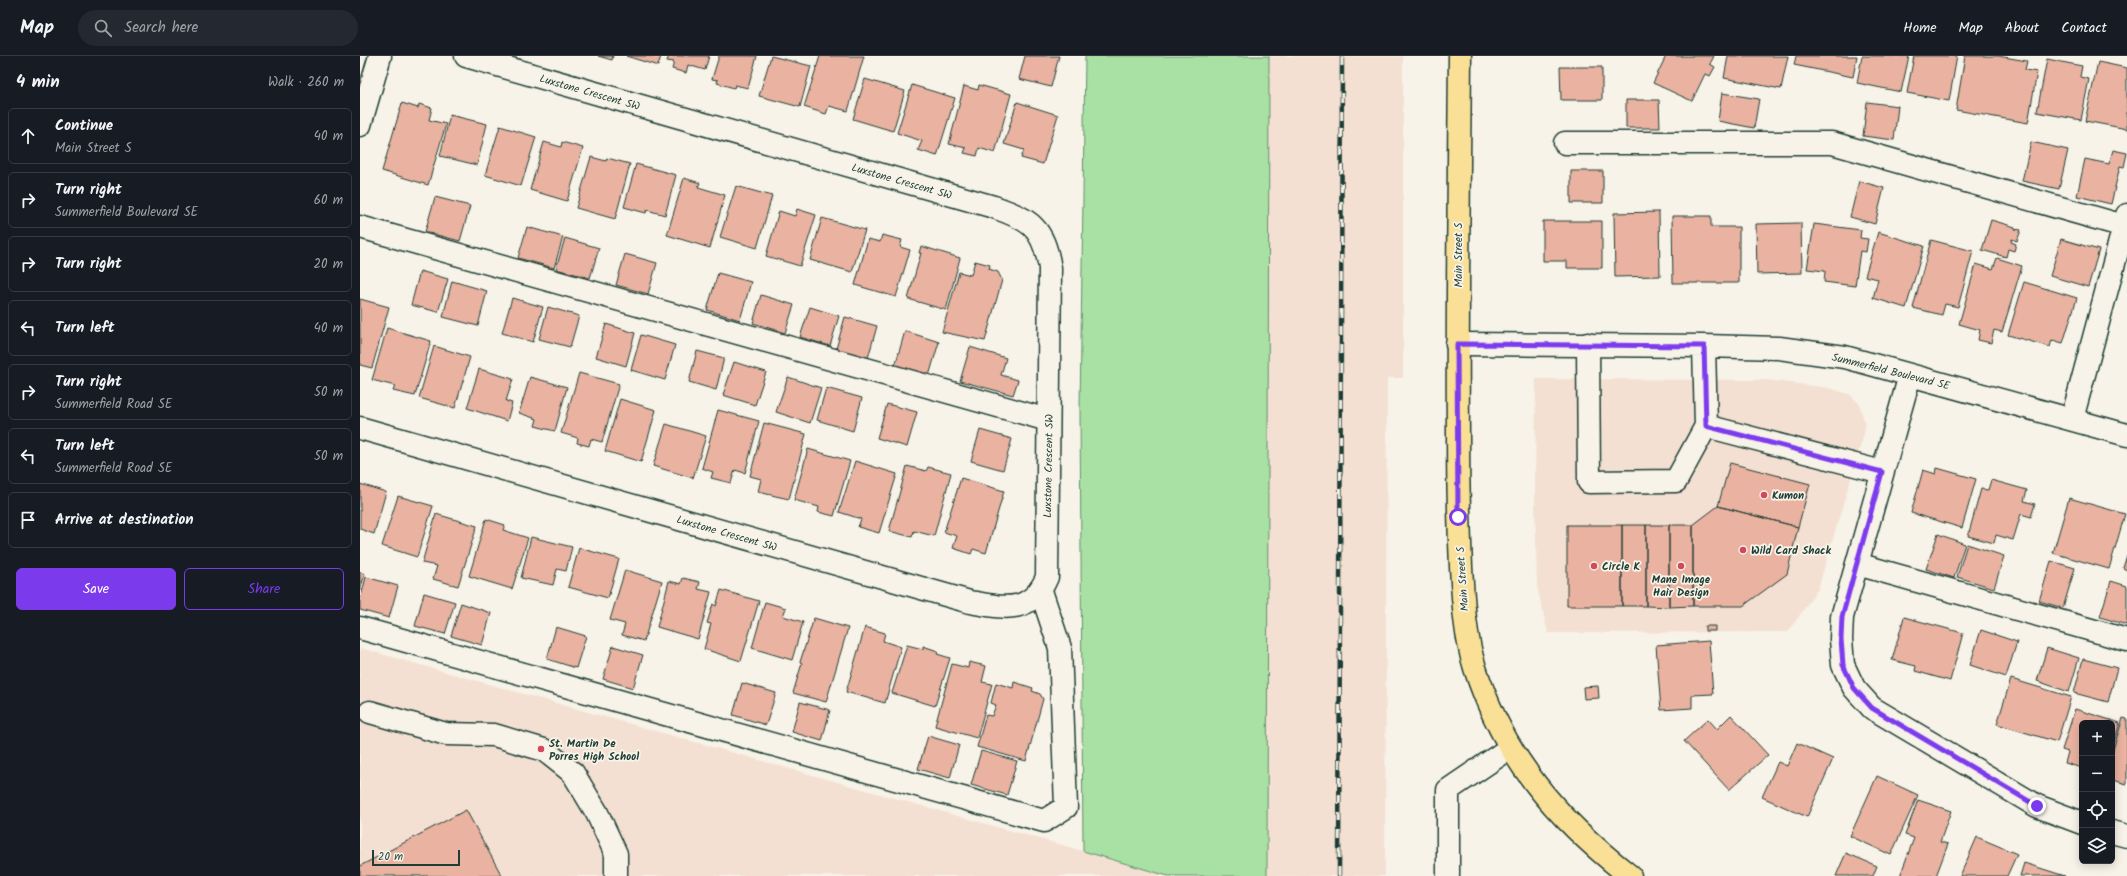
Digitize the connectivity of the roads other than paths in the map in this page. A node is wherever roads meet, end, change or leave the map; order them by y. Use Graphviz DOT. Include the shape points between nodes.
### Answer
graph roads {
  1 [pos="380,56"];
  2 [pos="466,56"];
  3 [pos="1460,56"];
  4 [pos="360,125"];
  5 [pos="1565,142"];
  6 [pos="2126,220"];
  7 [pos="360,228"];
  8 [pos="1457,344"];
  9 [pos="1588,344"];
  10 [pos="1704,346"];
  11 [pos="1910,374"];
  12 [pos="2072,419"];
  13 [pos="1048,420"];
  14 [pos="1706,426"];
  15 [pos="360,428"];
  16 [pos="2127,435"];
  17 [pos="1882,472"];
  18 [pos="1857,564"];
  19 [pos="1041,591"];
  20 [pos="360,628"];
  21 [pos="2127,640"];
  22 [pos="370,712"];
  23 [pos="1510,748"];
  24 [pos="2079,823"];
  25 [pos="2115,833"];
  26 [pos="2127,836"];
  27 [pos="616,876"];
  28 [pos="1448,876"];
  29 [pos="1630,876"];
  1 -- 4 [label="street"];
  2 -- 13 [label="street, Luxstone Crescent SW" via="1017,215 1037,229 1045,245 1050,268"];
  3 -- 8 [label="main road, Main Street S"];
  5 -- 6 [label="street" via="1832,143"];
  6 -- 12 [label="street"];
  7 -- 13 [label="street"];
  8 -- 9 [label="street, Summerfield Boulevard SE"];
  8 -- 23 [label="main road, Main Street S" via="1458,517 1465,621 1475,666 1492,712"];
  9 -- 10 [label="street, Summerfield Boulevard SE"];
  9 -- 14 [label="street" via="1589,482 1676,481"];
  10 -- 11 [label="street, Summerfield Boulevard SE" via="1780,348 1845,357"];
  10 -- 14 [label="street"];
  11 -- 12 [label="street, Summerfield Boulevard SE"];
  11 -- 17 [label="street"];
  12 -- 16 [label="street, Summerfield Boulevard SE"];
  13 -- 19 [label="street, Luxstone Crescent SW" via="1047,577"];
  14 -- 17 [label="street"];
  15 -- 19 [label="street, Luxstone Crescent SW" via="970,602 997,607 1024,605"];
  17 -- 18 [label="street"];
  18 -- 21 [label="street"];
  18 -- 24 [label="street" via="1842,617 1841,639 1843,665 1854,688 1872,708 1987,778 2037,806"];
  19 -- 20 [label="street" via="1060,648 1066,807 1044,821"];
  22 -- 27 [label="street" via="446,734 494,735 544,750 573,773 597,813 616,854"];
  23 -- 28 [label="street" via="1448,790"];
  23 -- 29 [label="main road, Main Street S" via="1551,805 1596,850"];
  25 -- 26 [label="street"];
}
